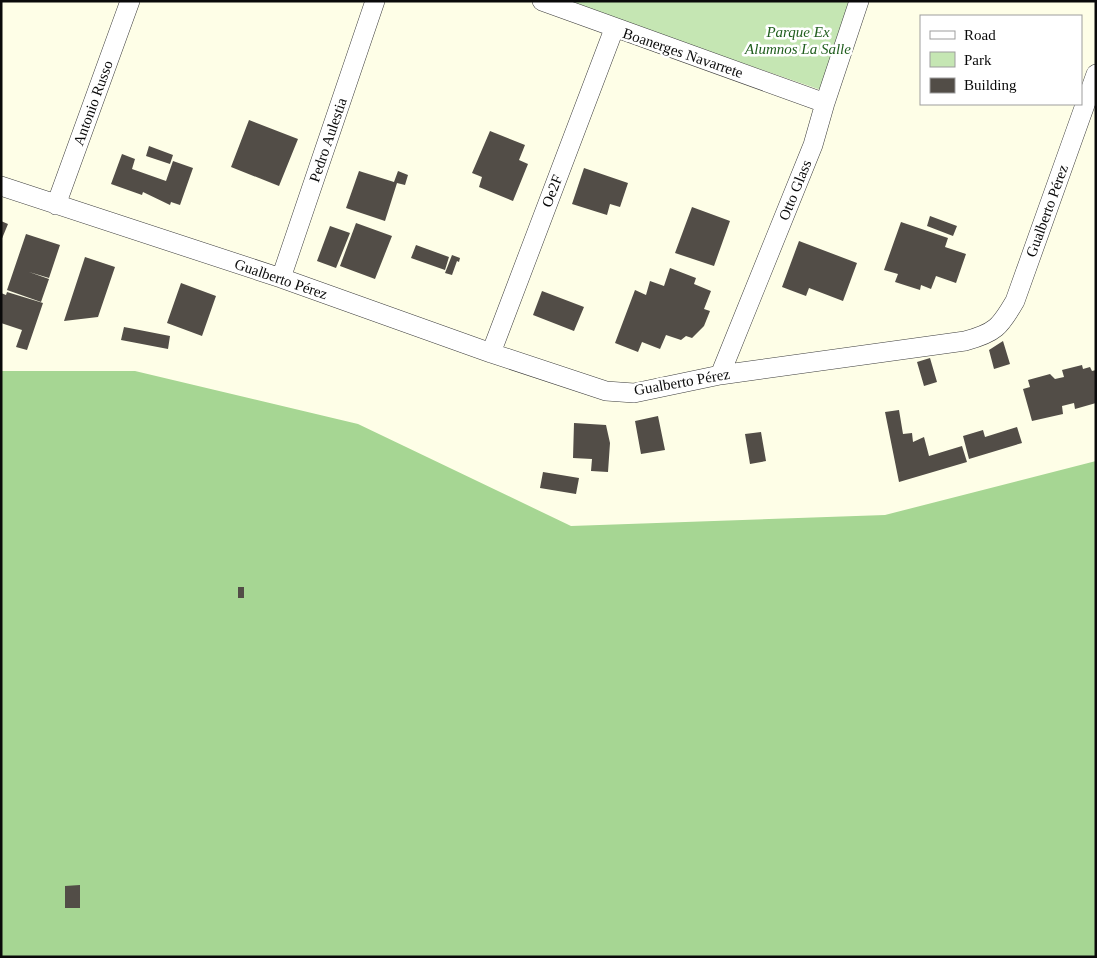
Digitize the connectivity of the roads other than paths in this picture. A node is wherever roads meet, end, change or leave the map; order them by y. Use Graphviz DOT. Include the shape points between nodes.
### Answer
graph roads {
  1 [pos="130,1"];
  2 [pos="375,1"];
  3 [pos="542,1"];
  4 [pos="859,1"];
  5 [pos="614,29"];
  6 [pos="1096,74"];
  7 [pos="825,103"];
  8 [pos="1,186"];
  9 [pos="56,205"];
  10 [pos="281,278"];
  11 [pos="490,354"];
  12 [pos="720,375"];
  1 -- 9 [label="street, Antonio Russo"];
  2 -- 10 [label="street, Pedro Aulestia"];
  3 -- 5 [label="street, Boanerges Navarrete"];
  4 -- 7 [label="street, Otto Glass"];
  5 -- 7 [label="street, Boanerges Navarrete"];
  5 -- 11 [label="street, Oe2F"];
  6 -- 12 [label="street, Gualberto Pérez" via="1015,301 1003,321 988,335 965,341"];
  7 -- 12 [label="street, Otto Glass" via="813,145"];
  8 -- 9 [label="street, Gualberto Pérez"];
  9 -- 10 [label="street, Gualberto Pérez"];
  10 -- 11 [label="street, Gualberto Pérez"];
  11 -- 12 [label="street, Gualberto Pérez" via="606,391 634,393"];
}
